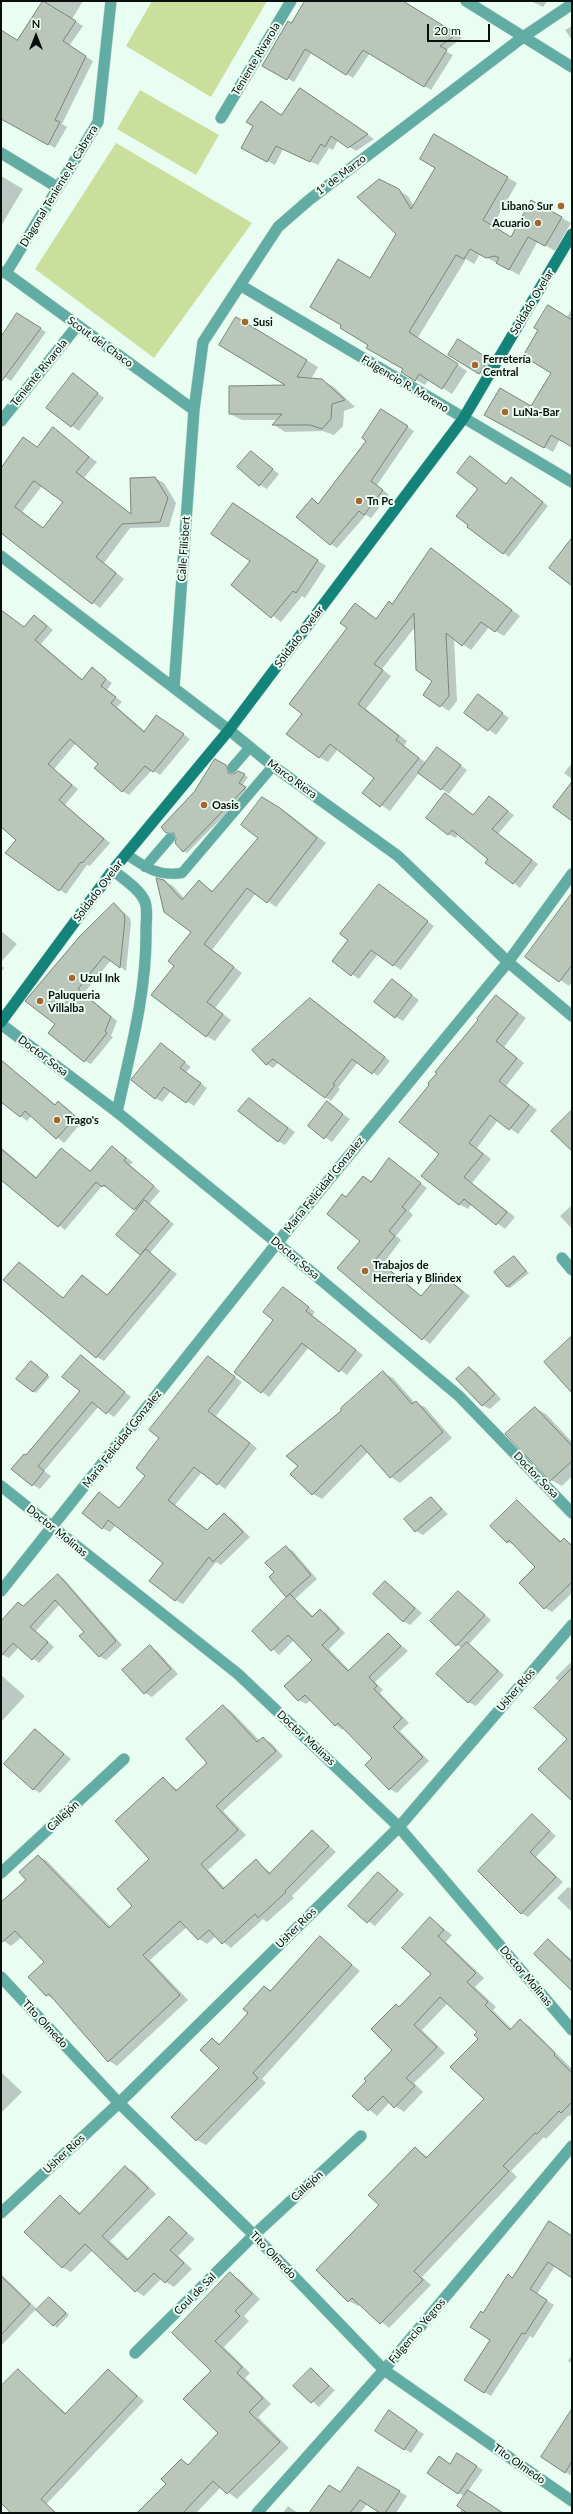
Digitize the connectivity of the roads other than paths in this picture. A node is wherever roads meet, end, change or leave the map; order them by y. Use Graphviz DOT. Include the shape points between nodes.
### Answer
graph roads {
  1 [pos="112,1"];
  2 [pos="291,1"];
  3 [pos="466,1"];
  4 [pos="572,4"];
  5 [pos="523,37"];
  6 [pos="572,67"];
  7 [pos="221,118"];
  8 [pos="1,153"];
  9 [pos="57,187"];
  10 [pos="572,234"];
  11 [pos="4,272"];
  12 [pos="240,285"];
  13 [pos="77,326"];
  14 [pos="194,410"];
  15 [pos="463,419"];
  16 [pos="1,421"];
  17 [pos="572,482"];
  18 [pos="1,556"];
  19 [pos="174,688"];
  20 [pos="229,730"];
  21 [pos="250,747"];
  22 [pos="273,766"];
  23 [pos="232,768"];
  24 [pos="170,838"];
  25 [pos="126,854"];
  26 [pos="145,867"];
  27 [pos="113,870"];
  28 [pos="572,874"];
  29 [pos="508,962"];
  30 [pos="572,1016"];
  31 [pos="1,1023"];
  32 [pos="117,1112"];
  33 [pos="277,1243"];
  34 [pos="562,1258"];
  35 [pos="572,1270"];
  36 [pos="1,1486"];
  37 [pos="572,1513"];
  38 [pos="51,1528"];
  39 [pos="1,1591"];
  40 [pos="572,1624"];
  41 [pos="124,1759"];
  42 [pos="399,1827"];
  43 [pos="2,1871"];
  44 [pos="1,1977"];
  45 [pos="572,2030"];
  46 [pos="119,2103"];
  47 [pos="360,2136"];
  48 [pos="572,2146"];
  49 [pos="1,2213"];
  50 [pos="254,2236"];
  51 [pos="135,2353"];
  52 [pos="384,2370"];
  53 [pos="572,2501"];
  54 [pos="257,2513"];
  1 -- 9 [label="street, Diagonal Teniente R. Cabrera" via="98,122"];
  2 -- 7 [label="street, Teniente Rivarola"];
  3 -- 5 [label="street"];
  4 -- 5 [label="street, 1º de Marzo"];
  5 -- 6 [label="street"];
  5 -- 12 [label="street, 1º de Marzo" via="309,200 278,227"];
  8 -- 9 [label="street"];
  9 -- 11 [label="street, Diagonal Teniente R. Cabrera"];
  10 -- 15 [label="main road, Soldado Ovelar"];
  11 -- 13 [label="street, Scout del Chaco"];
  12 -- 14 [label="street, 1º de Marzo" via="203,342"];
  12 -- 15 [label="street, Fulgencio R. Moreno"];
  13 -- 14 [label="street, Scout del Chaco"];
  13 -- 16 [label="street, Teniente Rivarola"];
  14 -- 19 [label="street, Calle Filisbert"];
  15 -- 17 [label="street, Fulgencio R. Moreno"];
  15 -- 20 [label="main road, Soldado Ovelar"];
  18 -- 19 [label="street, Marco Riera"];
  19 -- 20 [label="street, Marco Riera"];
  20 -- 21 [label="street, Marco Riera"];
  20 -- 25 [label="main road, Soldado Ovelar"];
  21 -- 22 [label="street, Marco Riera"];
  21 -- 23 [label="lane"];
  22 -- 26 [label="lane" via="182,873 155,873"];
  22 -- 29 [label="street, Marco Riera" via="398,856"];
  24 -- 26 [label="lane"];
  25 -- 26 [label="lane"];
  25 -- 27 [label="main road, Soldado Ovelar"];
  27 -- 31 [label="main road, Soldado Ovelar"];
  27 -- 32 [label="street" via="138,892 145,903 146,955 139,1014"];
  28 -- 29 [label="street, Maria Felicidad Gonzalez"];
  29 -- 30 [label="street, Marco Riera"];
  29 -- 33 [label="street, Maria Felicidad Gonzalez"];
  31 -- 32 [label="street, Doctor Sosa"];
  32 -- 33 [label="street, Doctor Sosa"];
  33 -- 37 [label="street, Doctor Sosa" via="459,1396"];
  33 -- 38 [label="street, Maria Felicidad Gonzalez"];
  34 -- 35 [label="street"];
  36 -- 38 [label="street, Doctor Molinas"];
  38 -- 39 [label="street, Maria Felicidad Gonzalez"];
  38 -- 42 [label="street, Doctor Molinas" via="238,1674"];
  40 -- 42 [label="street, Usher Ríos"];
  41 -- 43 [label="street, Callejón"];
  42 -- 45 [label="street, Doctor Molinas"];
  42 -- 46 [label="street, Usher Ríos"];
  44 -- 46 [label="street, Tito Olmedo"];
  46 -- 49 [label="street, Usher Ríos"];
  46 -- 50 [label="street, Tito Olmedo"];
  47 -- 50 [label="street, Callejón"];
  48 -- 52 [label="street, Fulgencio Yegros"];
  50 -- 51 [label="street, Coul de Sal"];
  50 -- 52 [label="street, Tito Olmedo"];
  52 -- 53 [label="street, Tito Olmedo"];
  52 -- 54 [label="street, Fulgencio Yegros"];
}
